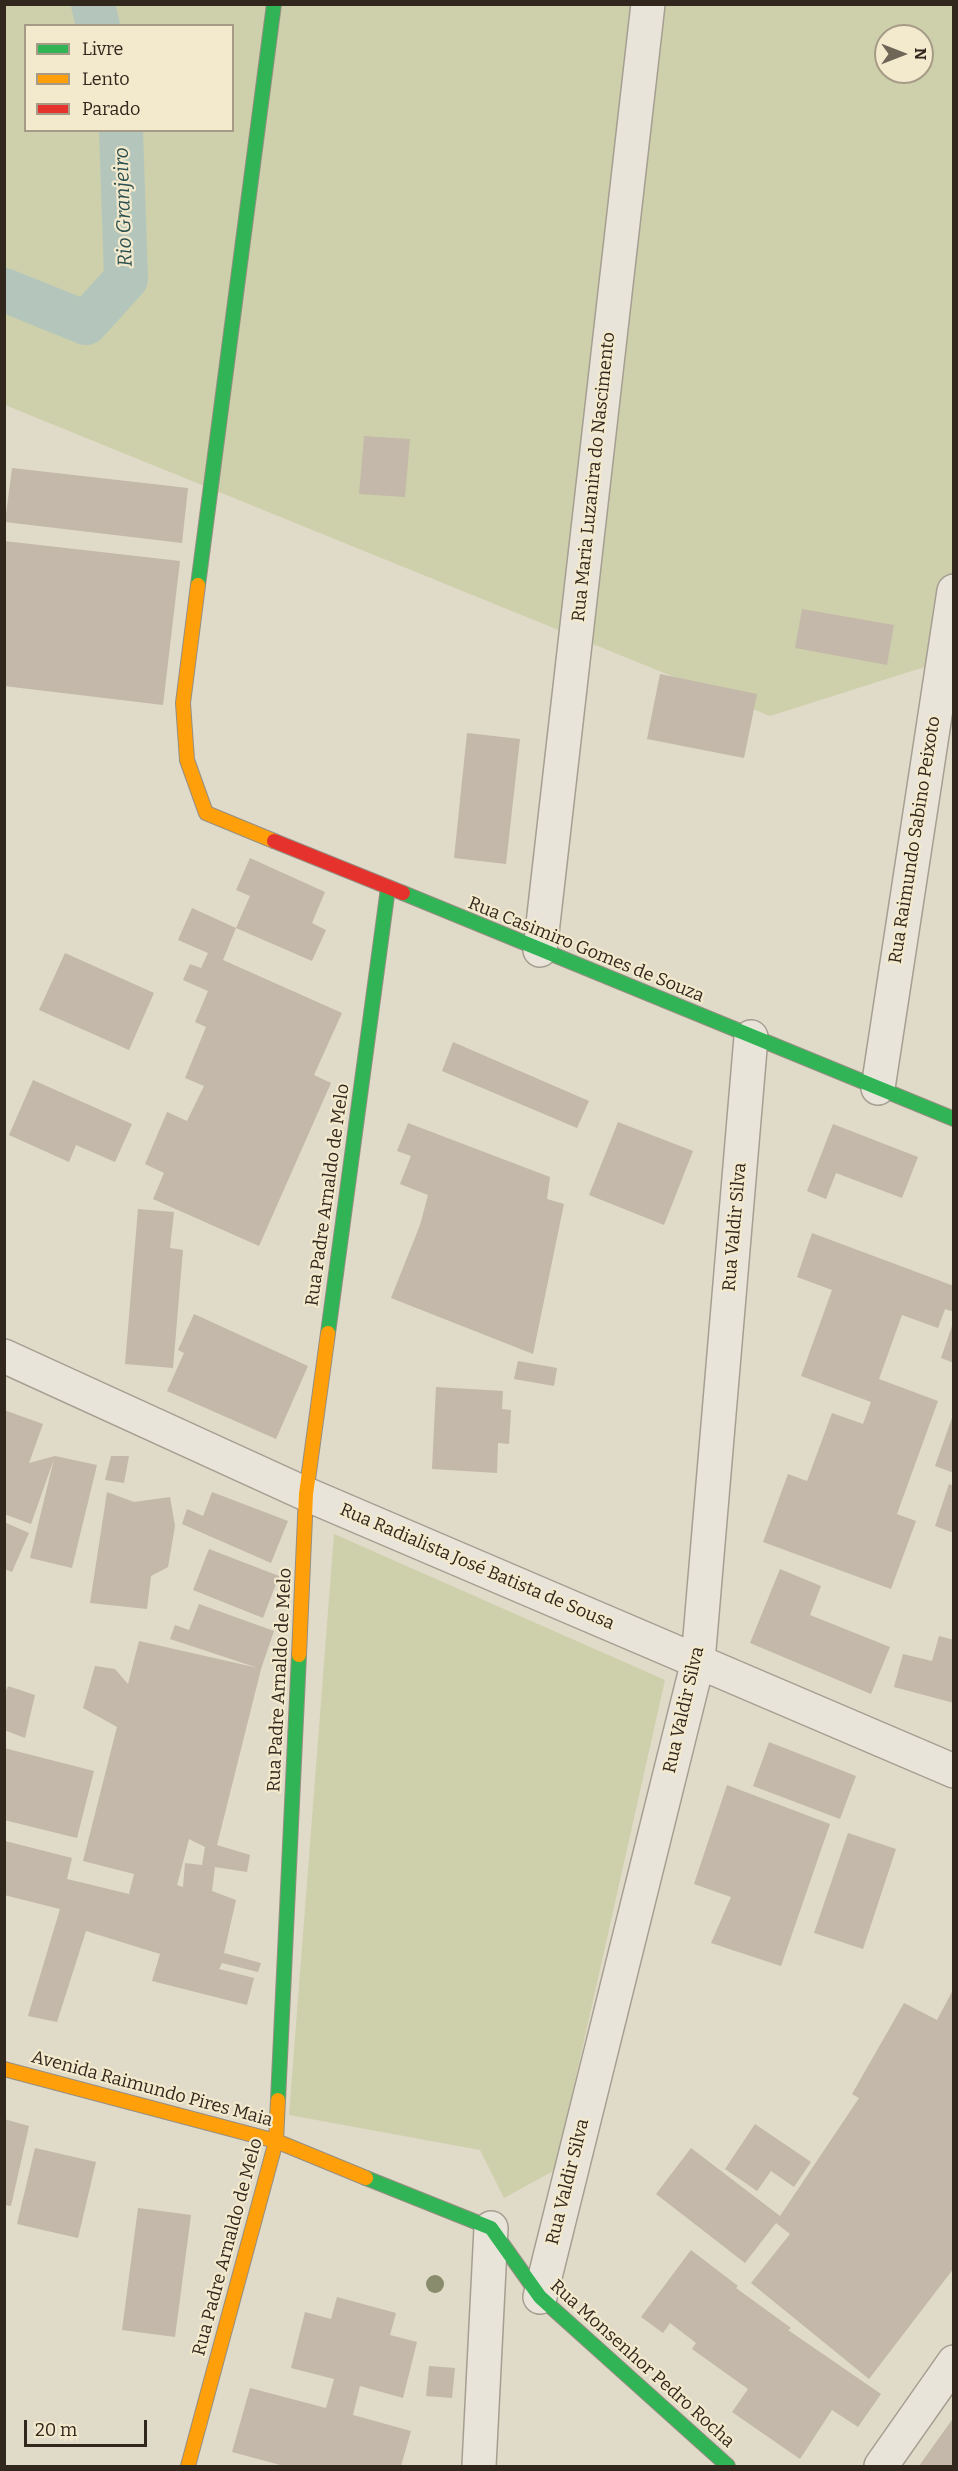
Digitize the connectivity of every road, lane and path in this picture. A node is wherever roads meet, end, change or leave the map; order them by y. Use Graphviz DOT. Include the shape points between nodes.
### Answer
graph roads {
  1 [pos="274,4"];
  2 [pos="648,4"];
  3 [pos="954,591"];
  4 [pos="388,888"];
  5 [pos="540,950"];
  6 [pos="751,1037"];
  7 [pos="878,1088"];
  8 [pos="954,1119"];
  9 [pos="4,1356"];
  10 [pos="306,1494"];
  11 [pos="698,1661"];
  12 [pos="954,1771"];
  13 [pos="4,2069"];
  14 [pos="276,2141"];
  15 [pos="491,2228"];
  16 [pos="540,2297"];
  17 [pos="954,2362"];
  18 [pos="188,2466"];
  19 [pos="479,2466"];
  20 [pos="728,2466"];
  21 [pos="880,2466"];
  1 -- 4 [label="street, Rua Casimiro Gomes de Souza" via="183,704 187,760 206,813"];
  2 -- 5 [label="street, Rua Maria Luzanira do Nascimento"];
  3 -- 7 [label="street, Rua Raimundo Sabino Peixoto"];
  4 -- 5 [label="street, Rua Casimiro Gomes de Souza"];
  4 -- 10 [label="street, Rua Padre Arnaldo de Melo"];
  5 -- 6 [label="street, Rua Casimiro Gomes de Souza"];
  6 -- 7 [label="street, Rua Casimiro Gomes de Souza"];
  6 -- 11 [label="street, Rua Valdir Silva"];
  7 -- 8 [label="street, Rua Casimiro Gomes de Souza"];
  9 -- 10 [label="street, Rua Radialista José Batista de Sousa"];
  10 -- 11 [label="street, Rua Radialista José Batista de Sousa"];
  10 -- 14 [label="street, Rua Padre Arnaldo de Melo"];
  11 -- 12 [label="street, Rua Radialista José Batista de Sousa"];
  11 -- 16 [label="street, Rua Valdir Silva"];
  13 -- 14 [label="street, Avenida Raimundo Pires Maia"];
  14 -- 15 [label="street, Avenida Raimundo Pires Maia"];
  14 -- 18 [label="street, Rua Padre Arnaldo de Melo"];
  15 -- 16 [label="street, Rua Monsenhor Pedro Rocha"];
  15 -- 19 [label="street"];
  16 -- 20 [label="street, Rua Monsenhor Pedro Rocha"];
  17 -- 21 [label="street"];
}
